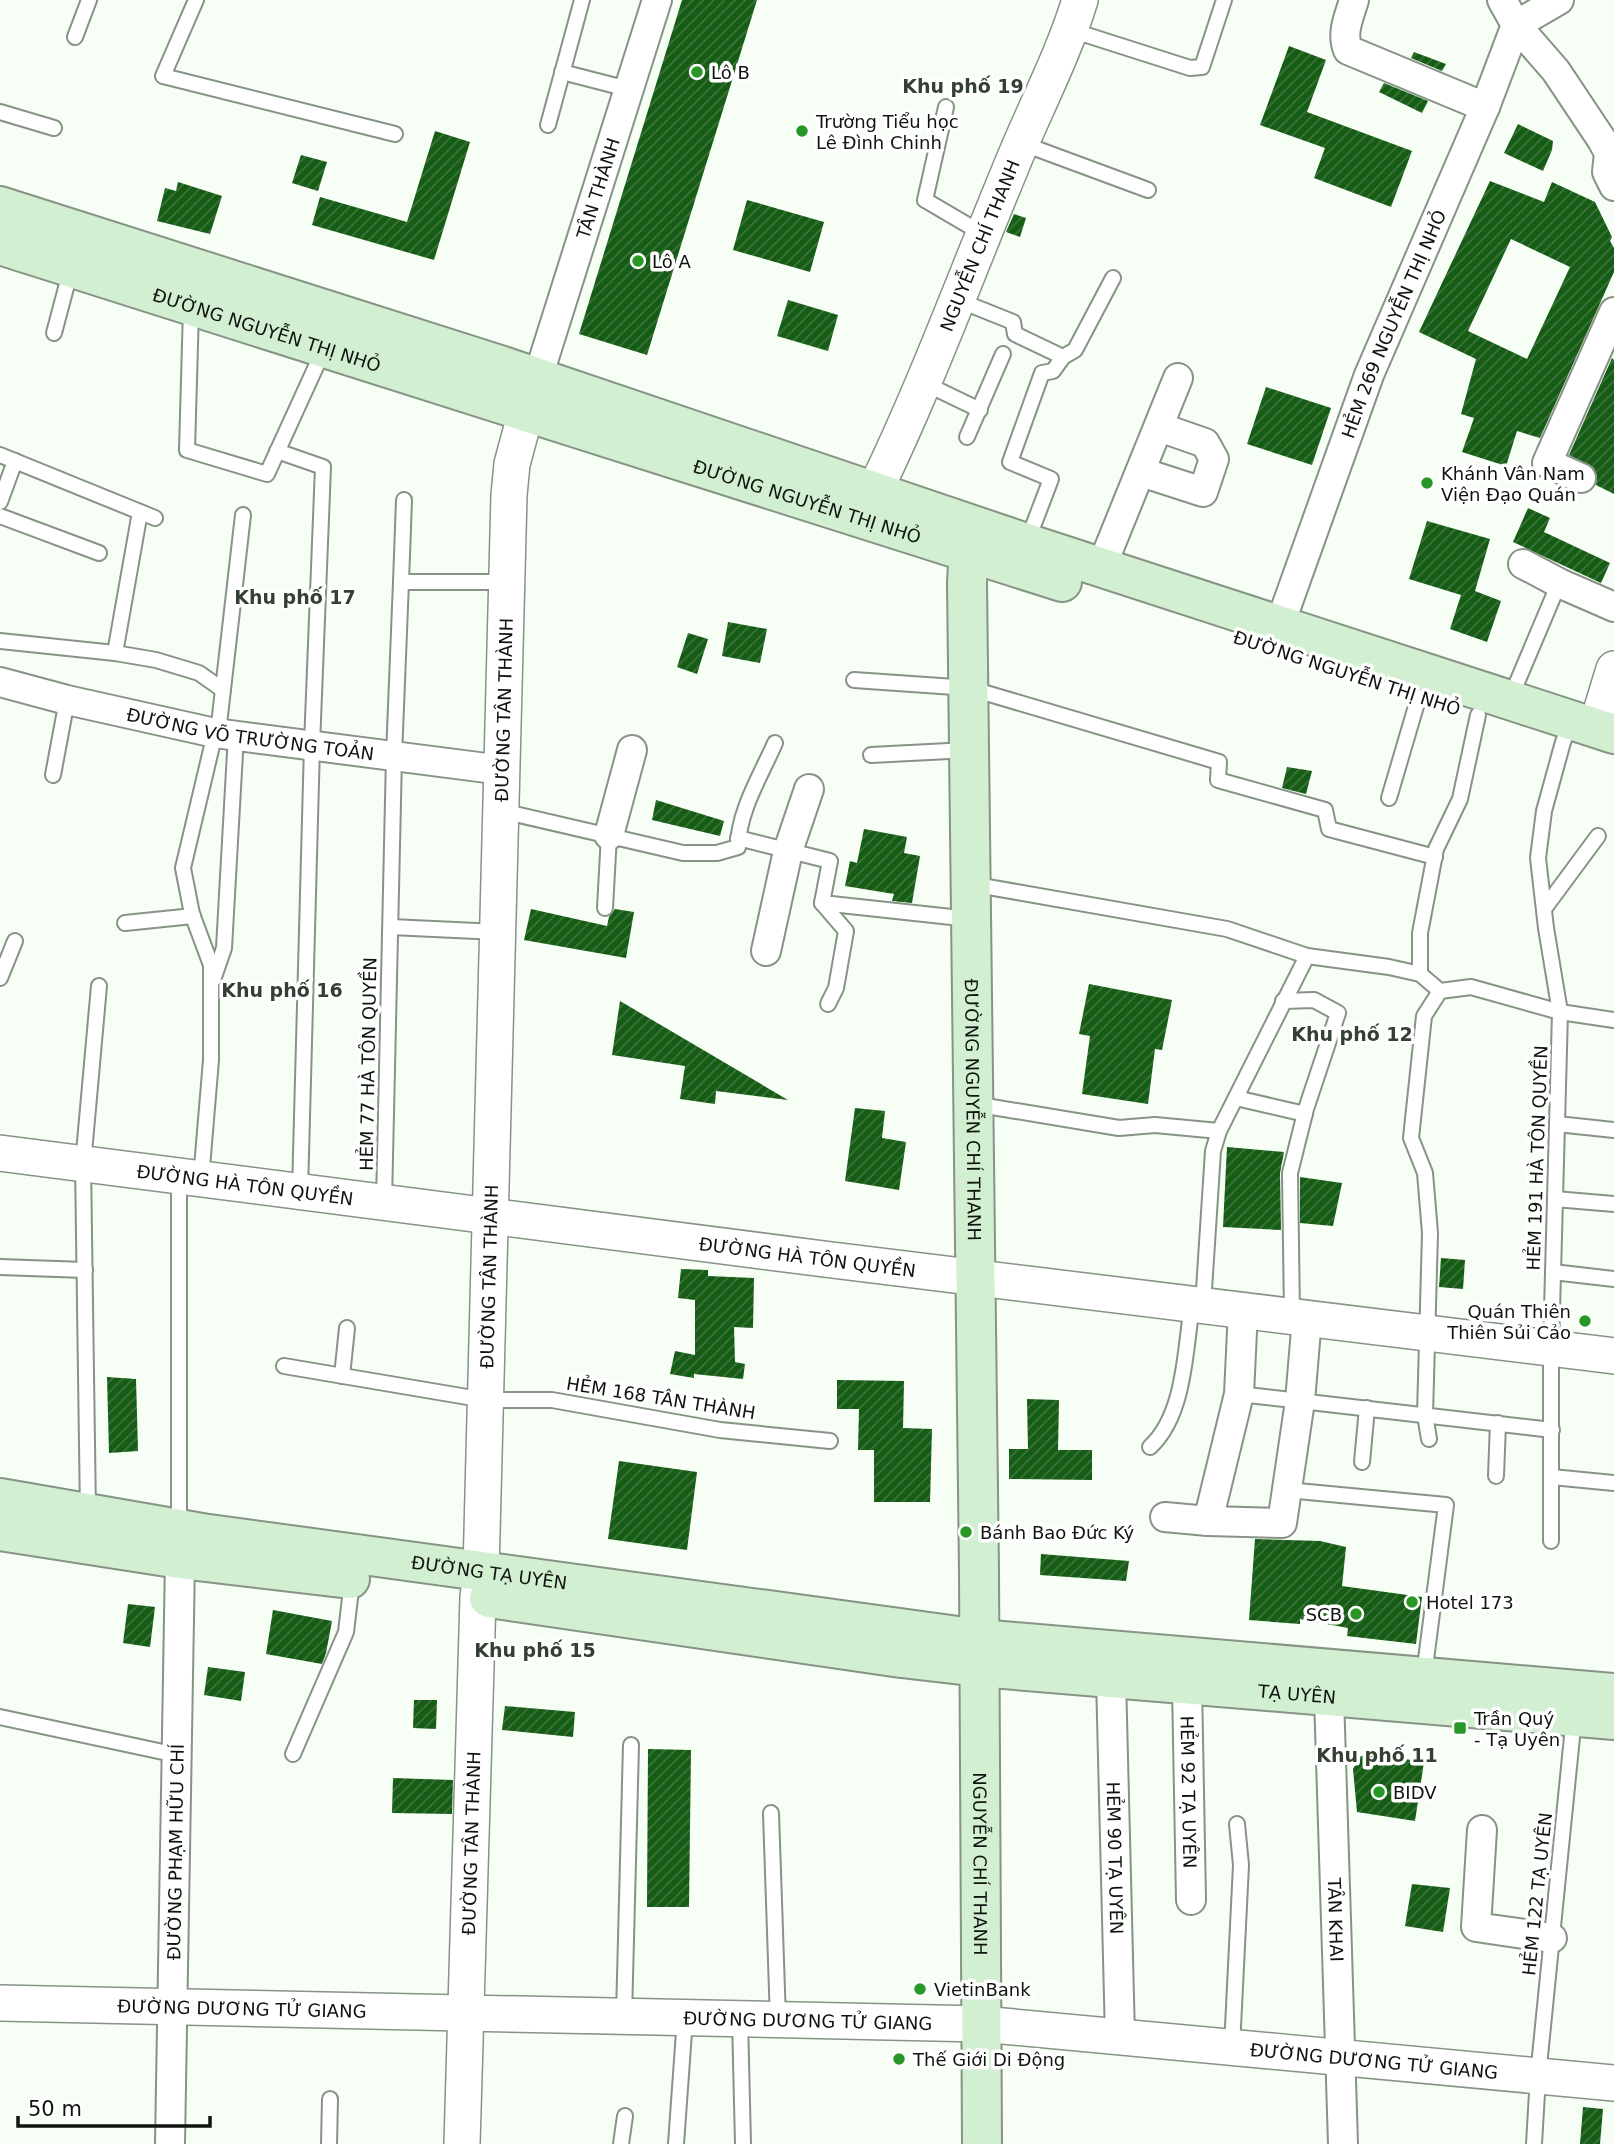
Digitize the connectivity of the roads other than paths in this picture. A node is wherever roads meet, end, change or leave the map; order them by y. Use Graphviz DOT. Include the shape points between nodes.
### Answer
graph roads {
  1 [pos="89,0"];
  2 [pos="196,0"];
  3 [pos="582,0"];
  4 [pos="657,0"];
  5 [pos="1224,0"];
  6 [pos="1354,0"];
  7 [pos="1502,0"];
  8 [pos="1559,0"];
  9 [pos="1076,15"];
  10 [pos="1516,25"];
  11 [pos="75,37"];
  12 [pos="562,72"];
  13 [pos="628,89"];
  14 [pos="946,107"];
  15 [pos="1485,107"];
  16 [pos="0,113"];
  17 [pos="548,125"];
  18 [pos="54,128"];
  19 [pos="1608,128"];
  20 [pos="395,134"];
  21 [pos="1020,142"];
  22 [pos="1614,187"];
  23 [pos="1148,190"];
  24 [pos="0,206"];
  25 [pos="983,234"];
  26 [pos="0,245"];
  27 [pos="71,268"];
  28 [pos="1113,278"];
  29 [pos="956,299"];
  30 [pos="191,306"];
  31 [pos="1614,312"];
  32 [pos="54,333"];
  33 [pos="324,348"];
  34 [pos="1003,354"];
  35 [pos="1063,357"];
  36 [pos="1178,378"];
  37 [pos="923,382"];
  38 [pos="532,395"];
  39 [pos="980,410"];
  40 [pos="1159,427"];
  41 [pos="967,437"];
  42 [pos="277,451"];
  43 [pos="0,456"];
  44 [pos="15,461"];
  45 [pos="1141,472"];
  46 [pos="1581,478"];
  47 [pos="404,499"];
  48 [pos="0,502"];
  49 [pos="868,504"];
  50 [pos="140,512"];
  51 [pos="243,515"];
  52 [pos="0,516"];
  53 [pos="155,518"];
  54 [pos="969,538"];
  55 [pos="1026,543"];
  56 [pos="99,553"];
  57 [pos="1523,564"];
  58 [pos="1101,568"];
  59 [pos="401,582"];
  60 [pos="507,582"];
  61 [pos="1559,583"];
  62 [pos="1614,607"];
  63 [pos="1279,626"];
  64 [pos="0,641"];
  65 [pos="115,653"];
  66 [pos="1614,669"];
  67 [pos="855,680"];
  68 [pos="0,682"];
  69 [pos="969,688"];
  70 [pos="223,690"];
  71 [pos="1419,696"];
  72 [pos="66,700"];
  73 [pos="1494,708"];
  74 [pos="223,734"];
  75 [pos="1591,739"];
  76 [pos="775,743"];
  77 [pos="312,745"];
  78 [pos="632,750"];
  79 [pos="969,750"];
  80 [pos="871,755"];
  81 [pos="394,756"];
  82 [pos="502,770"];
  83 [pos="53,775"];
  84 [pos="809,789"];
  85 [pos="1389,798"];
  86 [pos="501,810"];
  87 [pos="609,835"];
  88 [pos="1598,836"];
  89 [pos="738,842"];
  90 [pos="788,851"];
  91 [pos="1435,857"];
  92 [pos="971,902"];
  93 [pos="822,903"];
  94 [pos="605,908"];
  95 [pos="1544,909"];
  96 [pos="193,916"];
  97 [pos="125,923"];
  98 [pos="391,927"];
  99 [pos="498,932"];
  100 [pos="15,941"];
  101 [pos="766,951"];
  102 [pos="1307,956"];
  103 [pos="1,973"];
  104 [pos="1420,974"];
  105 [pos="99,986"];
  106 [pos="211,986"];
  107 [pos="1440,991"];
  108 [pos="1283,1002"];
  109 [pos="828,1004"];
  110 [pos="1560,1012"];
  111 [pos="1614,1020"];
  112 [pos="1236,1098"];
  113 [pos="974,1104"];
  114 [pos="1305,1114"];
  115 [pos="1557,1124"];
  116 [pos="1219,1130"];
  117 [pos="1614,1130"];
  118 [pos="0,1153"];
  119 [pos="83,1164"];
  120 [pos="190,1177"];
  121 [pos="300,1191"];
  122 [pos="1555,1199"];
  123 [pos="384,1202"];
  124 [pos="1614,1204"];
  125 [pos="490,1216"];
  126 [pos="0,1267"];
  127 [pos="85,1270"];
  128 [pos="1553,1272"];
  129 [pos="976,1276"];
  130 [pos="1614,1279"];
  131 [pos="1197,1304"];
  132 [pos="1243,1310"];
  133 [pos="1300,1317"];
  134 [pos="347,1328"];
  135 [pos="1426,1332"];
  136 [pos="1551,1348"];
  137 [pos="1614,1356"];
  138 [pos="284,1366"];
  139 [pos="342,1376"];
  140 [pos="1238,1394"];
  141 [pos="485,1400"];
  142 [pos="1300,1401"];
  143 [pos="1367,1408"];
  144 [pos="1425,1415"];
  145 [pos="1498,1423"];
  146 [pos="1552,1430"];
  147 [pos="1429,1439"];
  148 [pos="830,1441"];
  149 [pos="1150,1447"];
  150 [pos="1362,1462"];
  151 [pos="1496,1476"];
  152 [pos="1552,1476"];
  153 [pos="1614,1483"];
  154 [pos="1287,1490"];
  155 [pos="0,1498"];
  156 [pos="88,1514"];
  157 [pos="1164,1517"];
  158 [pos="1208,1521"];
  159 [pos="0,1531"];
  160 [pos="1551,1541"];
  161 [pos="179,1545"];
  162 [pos="352,1579"];
  163 [pos="479,1584"];
  164 [pos="979,1653"];
  165 [pos="1424,1676"];
  166 [pos="1111,1678"];
  167 [pos="1328,1682"];
  168 [pos="1187,1685"];
  169 [pos="1614,1693"];
  170 [pos="1574,1716"];
  171 [pos="0,1717"];
  172 [pos="1614,1720"];
  173 [pos="631,1745"];
  174 [pos="293,1754"];
  175 [pos="177,1755"];
  176 [pos="771,1813"];
  177 [pos="1237,1824"];
  178 [pos="1482,1830"];
  179 [pos="1191,1900"];
  180 [pos="1552,1938"];
  181 [pos="0,2003"];
  182 [pos="172,2007"];
  183 [pos="466,2013"];
  184 [pos="624,2016"];
  185 [pos="685,2018"];
  186 [pos="740,2019"];
  187 [pos="778,2020"];
  188 [pos="981,2024"];
  189 [pos="1120,2037"];
  190 [pos="1231,2047"];
  191 [pos="1340,2058"];
  192 [pos="1538,2076"];
  193 [pos="1614,2083"];
  194 [pos="330,2099"];
  195 [pos="625,2116"];
  196 [pos="170,2144"];
  197 [pos="329,2144"];
  198 [pos="462,2144"];
  199 [pos="621,2144"];
  200 [pos="676,2144"];
  201 [pos="743,2144"];
  202 [pos="982,2144"];
  203 [pos="1343,2144"];
  204 [pos="1534,2144"];
  1 -- 11 [label="lane"];
  2 -- 20 [label="lane" via="163,76"];
  3 -- 12 [label="lane"];
  4 -- 13 [label="street, TÂN THÀNH"];
  5 -- 9 [label="lane" via="1202,67 1190,68"];
  6 -- 15 [label="street" via="1345,30 1348,50"];
  7 -- 10 [label="street"];
  8 -- 10 [label="street"];
  9 -- 21 [label="street, NGUYỄN CHÍ THANH"];
  10 -- 15 [label="street, HẺM 269 NGUYỄN THỊ NHỎ"];
  10 -- 19 [label="street"];
  12 -- 13 [label="lane"];
  12 -- 17 [label="lane"];
  13 -- 38 [label="street, TÂN THÀNH"];
  14 -- 25 [label="lane" via="925,200"];
  15 -- 63 [label="street, HẺM 269 NGUYỄN THỊ NHỎ" via="1369,375"];
  16 -- 18 [label="lane"];
  19 -- 22 [label="street" via="1606,172"];
  21 -- 23 [label="lane"];
  21 -- 25 [label="street, NGUYỄN CHÍ THANH"];
  24 -- 38 [label="main road, ĐƯỜNG NGUYỄN THỊ NHỎ"];
  25 -- 29 [label="street, NGUYỄN CHÍ THANH"];
  26 -- 27 [label="main road, ĐƯỜNG NGUYỄN THỊ NHỎ"];
  27 -- 30 [label="main road, ĐƯỜNG NGUYỄN THỊ NHỎ"];
  27 -- 32 [label="lane"];
  28 -- 35 [label="lane" via="1075,350"];
  29 -- 35 [label="lane" via="1013,322 1015,334"];
  29 -- 37 [label="street, NGUYỄN CHÍ THANH"];
  30 -- 33 [label="main road, ĐƯỜNG NGUYỄN THỊ NHỎ"];
  30 -- 42 [label="lane" via="187,450 267,474"];
  31 -- 46 [label="street" via="1547,463"];
  33 -- 38 [label="main road, ĐƯỜNG NGUYỄN THỊ NHỎ"];
  33 -- 42 [label="lane"];
  34 -- 39 [label="lane"];
  35 -- 55 [label="lane" via="1053,371 1042,373 1010,462 1051,479"];
  36 -- 40 [label="street"];
  37 -- 39 [label="lane"];
  37 -- 49 [label="street, NGUYỄN CHÍ THANH"];
  38 -- 49 [label="main road, ĐƯỜNG NGUYỄN THỊ NHỎ"];
  38 -- 60 [label="street, ĐƯỜNG TÂN THÀNH" via="512,464"];
  39 -- 41 [label="lane"];
  40 -- 45 [label="street"];
  40 -- 45 [label="street" via="1206,443 1214,459 1203,492"];
  42 -- 77 [label="lane" via="323,467"];
  43 -- 44 [label="lane"];
  44 -- 48 [label="lane"];
  44 -- 50 [label="lane"];
  45 -- 58 [label="street"];
  47 -- 59 [label="lane, HẺM 77 HÀ TÔN QUYỀN"];
  49 -- 54 [label="main road, ĐƯỜNG NGUYỄN THỊ NHỎ"];
  50 -- 53 [label="lane"];
  50 -- 65 [label="lane"];
  51 -- 70 [label="lane"];
  52 -- 56 [label="lane"];
  54 -- 55 [label="main road, ĐƯỜNG NGUYỄN THỊ NHỎ"];
  54 -- 69 [label="main road, ĐƯỜNG NGUYỄN CHÍ THANH"];
  54 -- 71 [label="main road, ĐƯỜNG NGUYỄN THỊ NHỎ"];
  55 -- 58 [label="main road, ĐƯỜNG NGUYỄN THỊ NHỎ"];
  57 -- 61 [label="street"];
  58 -- 63 [label="main road, ĐƯỜNG NGUYỄN THỊ NHỎ"];
  59 -- 60 [label="lane"];
  59 -- 81 [label="lane, HẺM 77 HÀ TÔN QUYỀN"];
  60 -- 82 [label="street, ĐƯỜNG TÂN THÀNH"];
  61 -- 62 [label="street"];
  61 -- 73 [label="lane"];
  63 -- 73 [label="main road, ĐƯỜNG NGUYỄN THỊ NHỎ"];
  64 -- 65 [label="lane"];
  65 -- 70 [label="lane" via="182,666"];
  66 -- 75 [label="street"];
  67 -- 69 [label="lane"];
  68 -- 72 [label="street, ĐƯỜNG VÕ TRƯỜNG TOẢN"];
  69 -- 79 [label="main road, ĐƯỜNG NGUYỄN CHÍ THANH"];
  69 -- 91 [label="lane" via="1219,762 1218,780 1325,810 1329,828"];
  70 -- 74 [label="lane"];
  71 -- 73 [label="main road, ĐƯỜNG NGUYỄN THỊ NHỎ"];
  71 -- 85 [label="lane"];
  72 -- 74 [label="street, ĐƯỜNG VÕ TRƯỜNG TOẢN"];
  72 -- 83 [label="lane"];
  73 -- 75 [label="main road, ĐƯỜNG NGUYỄN THỊ NHỎ"];
  73 -- 91 [label="lane"];
  74 -- 77 [label="street, ĐƯỜNG VÕ TRƯỜNG TOẢN"];
  74 -- 96 [label="lane" via="183,869"];
  74 -- 106 [label="lane" via="224,948"];
  75 -- 95 [label="lane, HẺM 191 HÀ TÔN QUYỀN" via="1544,811 1538,858"];
  76 -- 89 [label="lane" via="749,802"];
  77 -- 81 [label="street, ĐƯỜNG VÕ TRƯỜNG TOẢN"];
  77 -- 121 [label="lane"];
  78 -- 87 [label="street"];
  79 -- 80 [label="lane"];
  79 -- 92 [label="main road, ĐƯỜNG NGUYỄN CHÍ THANH"];
  81 -- 82 [label="street, ĐƯỜNG VÕ TRƯỜNG TOẢN"];
  81 -- 98 [label="lane, HẺM 77 HÀ TÔN QUYỀN"];
  82 -- 86 [label="street, ĐƯỜNG TÂN THÀNH"];
  84 -- 90 [label="street"];
  86 -- 87 [label="lane"];
  86 -- 99 [label="street, ĐƯỜNG TÂN THÀNH"];
  87 -- 89 [label="lane" via="683,853 717,853"];
  87 -- 94 [label="lane"];
  88 -- 95 [label="lane"];
  89 -- 90 [label="lane"];
  90 -- 93 [label="lane" via="830,862"];
  90 -- 101 [label="street"];
  91 -- 104 [label="lane" via="1420,933"];
  92 -- 93 [label="lane"];
  92 -- 102 [label="lane" via="1227,929"];
  92 -- 113 [label="main road, ĐƯỜNG NGUYỄN CHÍ THANH"];
  93 -- 109 [label="lane" via="846,931 836,988"];
  95 -- 110 [label="lane, HẺM 191 HÀ TÔN QUYỀN"];
  96 -- 97 [label="lane"];
  96 -- 106 [label="lane" via="211,965"];
  98 -- 99 [label="lane"];
  98 -- 123 [label="lane, HẺM 77 HÀ TÔN QUYỀN"];
  99 -- 125 [label="street, ĐƯỜNG TÂN THÀNH"];
  100 -- 103 [label="lane"];
  102 -- 104 [label="lane"];
  102 -- 108 [label="lane"];
  104 -- 107 [label="lane"];
  105 -- 119 [label="lane"];
  106 -- 120 [label="lane, ĐƯỜNG PHẠM HỮU CHÍ" via="211,1060"];
  107 -- 110 [label="lane" via="1471,987"];
  107 -- 135 [label="lane" via="1424,1016 1410,1138 1425,1173 1430,1233"];
  108 -- 112 [label="lane"];
  108 -- 114 [label="lane" via="1314,1000 1338,1013"];
  110 -- 111 [label="lane"];
  110 -- 115 [label="lane, HẺM 191 HÀ TÔN QUYỀN"];
  112 -- 114 [label="lane"];
  112 -- 116 [label="lane"];
  113 -- 116 [label="lane" via="1119,1128 1155,1125"];
  113 -- 129 [label="main road, ĐƯỜNG NGUYỄN CHÍ THANH"];
  114 -- 133 [label="lane" via="1290,1173"];
  115 -- 117 [label="lane"];
  115 -- 122 [label="lane, HẺM 191 HÀ TÔN QUYỀN"];
  116 -- 131 [label="lane"];
  118 -- 119 [label="street, ĐƯỜNG HÀ TÔN QUYỀN"];
  119 -- 120 [label="street, ĐƯỜNG HÀ TÔN QUYỀN"];
  119 -- 127 [label="lane"];
  120 -- 121 [label="street, ĐƯỜNG HÀ TÔN QUYỀN"];
  120 -- 161 [label="lane, ĐƯỜNG PHẠM HỮU CHÍ"];
  121 -- 123 [label="street, ĐƯỜNG HÀ TÔN QUYỀN"];
  122 -- 124 [label="lane"];
  122 -- 128 [label="lane, HẺM 191 HÀ TÔN QUYỀN"];
  123 -- 125 [label="street, ĐƯỜNG HÀ TÔN QUYỀN"];
  125 -- 129 [label="street, ĐƯỜNG HÀ TÔN QUYỀN"];
  125 -- 141 [label="street, ĐƯỜNG TÂN THÀNH"];
  126 -- 127 [label="lane"];
  127 -- 156 [label="lane"];
  128 -- 130 [label="lane"];
  128 -- 136 [label="lane, HẺM 191 HÀ TÔN QUYỀN"];
  129 -- 131 [label="street, ĐƯỜNG HÀ TÔN QUYỀN"];
  129 -- 164 [label="main road, ĐƯỜNG NGUYỄN CHÍ THANH"];
  131 -- 132 [label="street, ĐƯỜNG HÀ TÔN QUYỀN"];
  131 -- 149 [label="lane" via="1176,1409"];
  132 -- 133 [label="street, ĐƯỜNG HÀ TÔN QUYỀN"];
  132 -- 140 [label="street"];
  133 -- 135 [label="street, ĐƯỜNG HÀ TÔN QUYỀN"];
  133 -- 142 [label="street"];
  134 -- 139 [label="lane"];
  135 -- 136 [label="street, ĐƯỜNG HÀ TÔN QUYỀN"];
  135 -- 144 [label="lane"];
  136 -- 137 [label="street, ĐƯỜNG HÀ TÔN QUYỀN"];
  136 -- 146 [label="lane, HẺM 191 HÀ TÔN QUYỀN"];
  138 -- 139 [label="lane, HẺM 168 TÂN THÀNH"];
  139 -- 141 [label="lane, HẺM 168 TÂN THÀNH"];
  140 -- 142 [label="lane"];
  140 -- 158 [label="street"];
  141 -- 148 [label="lane, HẺM 168 TÂN THÀNH" via="552,1400 720,1430"];
  141 -- 163 [label="street, ĐƯỜNG TÂN THÀNH"];
  142 -- 143 [label="lane"];
  142 -- 154 [label="street"];
  143 -- 144 [label="lane"];
  143 -- 150 [label="lane"];
  144 -- 145 [label="lane"];
  144 -- 147 [label="lane"];
  145 -- 146 [label="lane"];
  145 -- 151 [label="lane"];
  146 -- 152 [label="lane, HẺM 191 HÀ TÔN QUYỀN"];
  152 -- 153 [label="lane"];
  152 -- 160 [label="lane, HẺM 191 HÀ TÔN QUYỀN"];
  154 -- 158 [label="street" via="1282,1523"];
  154 -- 165 [label="lane" via="1446,1505"];
  155 -- 156 [label="main road, ĐƯỜNG TẠ UYÊN"];
  156 -- 161 [label="main road, ĐƯỜNG TẠ UYÊN"];
  157 -- 158 [label="street"];
  159 -- 161 [label="main road, ĐƯỜNG TẠ UYÊN"];
  161 -- 162 [label="main road, ĐƯỜNG TẠ UYÊN"];
  161 -- 163 [label="main road, ĐƯỜNG TẠ UYÊN"];
  161 -- 175 [label="street, ĐƯỜNG PHẠM HỮU CHÍ"];
  162 -- 163 [label="main road, ĐƯỜNG TẠ UYÊN"];
  162 -- 174 [label="lane" via="346,1632"];
  163 -- 164 [label="main road, ĐƯỜNG TẠ UYÊN" via="887,1656"];
  163 -- 183 [label="street, ĐƯỜNG TÂN THÀNH"];
  164 -- 166 [label="main road, TẠ UYÊN"];
  164 -- 167 [label="main road, TẠ UYÊN"];
  164 -- 188 [label="main road, NGUYỄN CHÍ THANH"];
  165 -- 167 [label="main road, TẠ UYÊN"];
  165 -- 169 [label="main road, TẠ UYÊN"];
  166 -- 168 [label="main road, TẠ UYÊN"];
  166 -- 189 [label="street, HẺM 90 TẠ UYÊN"];
  167 -- 168 [label="main road, TẠ UYÊN"];
  167 -- 170 [label="main road, TẠ UYÊN"];
  167 -- 191 [label="street, TÂN KHAI"];
  168 -- 179 [label="street, HẺM 92 TẠ UYÊN"];
  170 -- 172 [label="main road, TẠ UYÊN"];
  170 -- 180 [label="lane, HẺM 122 TẠ UYÊN"];
  171 -- 175 [label="lane"];
  173 -- 184 [label="lane"];
  175 -- 182 [label="street, ĐƯỜNG PHẠM HỮU CHÍ"];
  176 -- 187 [label="lane"];
  177 -- 190 [label="lane" via="1241,1865"];
  178 -- 180 [label="street" via="1476,1927"];
  180 -- 192 [label="lane, HẺM 122 TẠ UYÊN"];
  181 -- 182 [label="street, ĐƯỜNG DƯƠNG TỬ GIANG"];
  182 -- 183 [label="street, ĐƯỜNG DƯƠNG TỬ GIANG"];
  182 -- 196 [label="street, ĐƯỜNG PHẠM HỮU CHÍ"];
  183 -- 184 [label="street, ĐƯỜNG DƯƠNG TỬ GIANG"];
  183 -- 198 [label="street, ĐƯỜNG TÂN THÀNH"];
  184 -- 185 [label="street, ĐƯỜNG DƯƠNG TỬ GIANG"];
  185 -- 186 [label="street, ĐƯỜNG DƯƠNG TỬ GIANG"];
  185 -- 200 [label="lane"];
  186 -- 187 [label="street, ĐƯỜNG DƯƠNG TỬ GIANG"];
  186 -- 201 [label="lane"];
  187 -- 188 [label="street, ĐƯỜNG DƯƠNG TỬ GIANG"];
  188 -- 189 [label="street, ĐƯỜNG DƯƠNG TỬ GIANG"];
  188 -- 202 [label="main road, NGUYỄN CHÍ THANH"];
  189 -- 190 [label="street, ĐƯỜNG DƯƠNG TỬ GIANG"];
  190 -- 191 [label="street, ĐƯỜNG DƯƠNG TỬ GIANG"];
  191 -- 192 [label="street, ĐƯỜNG DƯƠNG TỬ GIANG"];
  191 -- 203 [label="street, TÂN KHAI"];
  192 -- 193 [label="street, ĐƯỜNG DƯƠNG TỬ GIANG"];
  192 -- 204 [label="lane, HẺM 122 TẠ UYÊN"];
  194 -- 197 [label="lane"];
  195 -- 199 [label="lane"];
}
